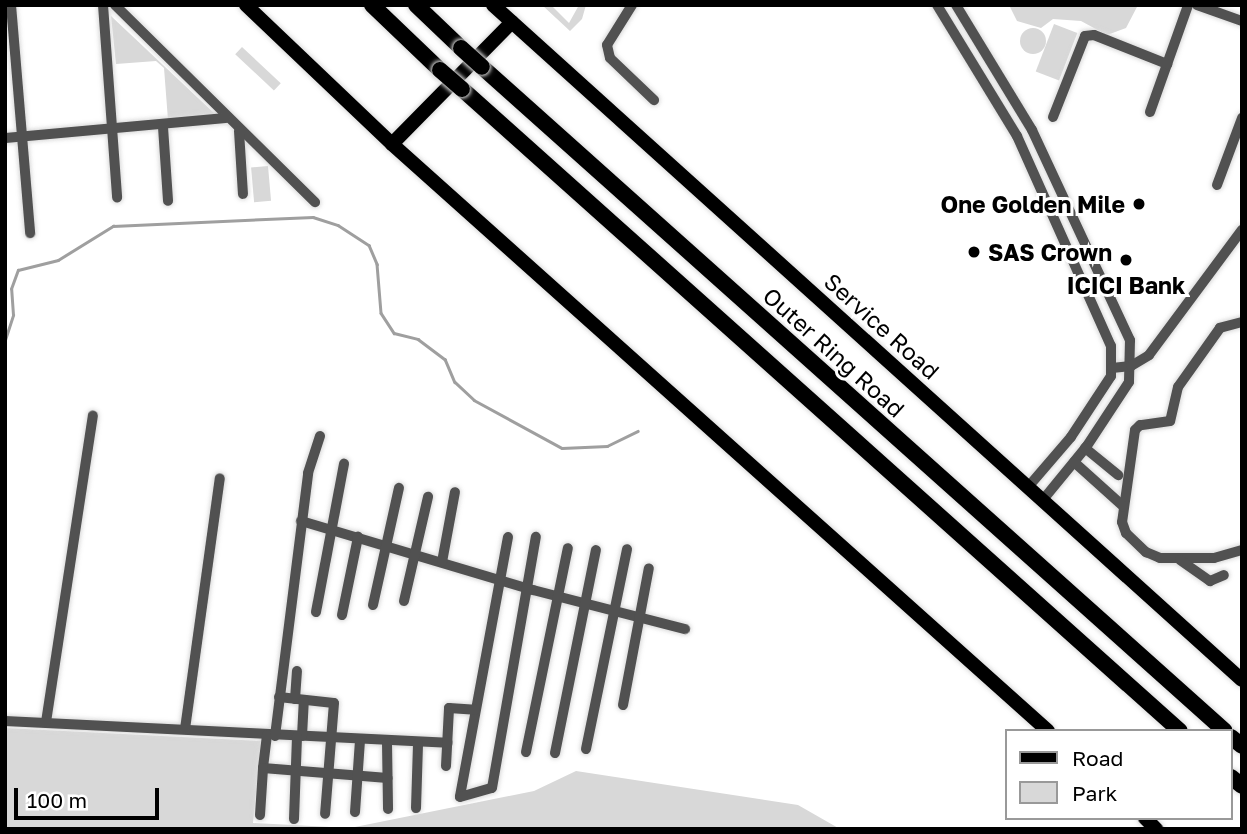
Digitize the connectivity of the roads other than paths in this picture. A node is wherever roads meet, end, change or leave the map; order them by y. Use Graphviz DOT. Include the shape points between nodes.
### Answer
graph roads {
  1 [pos="11,5"];
  2 [pos="103,5"];
  3 [pos="115,5"];
  4 [pos="246,5"];
  5 [pos="372,5"];
  6 [pos="416,5"];
  7 [pos="494,5"];
  8 [pos="632,5"];
  9 [pos="937,5"];
  10 [pos="956,5"];
  11 [pos="1188,5"];
  12 [pos="1197,5"];
  13 [pos="1242,21"];
  14 [pos="512,22"];
  15 [pos="1167,64"];
  16 [pos="654,100"];
  17 [pos="1150,112"];
  18 [pos="1053,117"];
  19 [pos="226,118"];
  20 [pos="1242,118"];
  21 [pos="163,127"];
  22 [pos="111,131"];
  23 [pos="239,131"];
  24 [pos="23,137"];
  25 [pos="5,138"];
  26 [pos="392,144"];
  27 [pos="1217,185"];
  28 [pos="243,194"];
  29 [pos="117,197"];
  30 [pos="168,201"];
  31 [pos="315,202"];
  32 [pos="1242,230"];
  33 [pos="30,233"];
  34 [pos="1242,322"];
  35 [pos="1131,366"];
  36 [pos="1112,368"];
  37 [pos="93,416"];
  38 [pos="320,436"];
  39 [pos="1085,448"];
  40 [pos="1074,462"];
  41 [pos="344,464"];
  42 [pos="1118,475"];
  43 [pos="220,478"];
  44 [pos="1029,486"];
  45 [pos="399,488"];
  46 [pos="455,492"];
  47 [pos="428,497"];
  48 [pos="1042,501"];
  49 [pos="1124,507"];
  50 [pos="301,521"];
  51 [pos="329,529"];
  52 [pos="358,537"];
  53 [pos="508,537"];
  54 [pos="536,537"];
  55 [pos="386,546"];
  56 [pos="568,548"];
  57 [pos="627,549"];
  58 [pos="596,550"];
  59 [pos="1242,550"];
  60 [pos="415,554"];
  61 [pos="1180,560"];
  62 [pos="442,562"];
  63 [pos="649,568"];
  64 [pos="1224,575"];
  65 [pos="500,580"];
  66 [pos="525,588"];
  67 [pos="556,596"];
  68 [pos="404,601"];
  69 [pos="584,603"];
  70 [pos="373,605"];
  71 [pos="615,611"];
  72 [pos="316,612"];
  73 [pos="342,615"];
  74 [pos="638,617"];
  75 [pos="685,629"];
  76 [pos="297,671"];
  77 [pos="1242,680"];
  78 [pos="279,697"];
  79 [pos="300,699"];
  80 [pos="622,705"];
  81 [pos="475,710"];
  82 [pos="5,721"];
  83 [pos="46,722"];
  84 [pos="185,729"];
  85 [pos="1046,729"];
  86 [pos="1178,729"];
  87 [pos="1223,729"];
  88 [pos="271,735"];
  89 [pos="300,736"];
  90 [pos="331,738"];
  91 [pos="360,741"];
  92 [pos="387,743"];
  93 [pos="418,743"];
  94 [pos="447,743"];
  95 [pos="586,749"];
  96 [pos="526,752"];
  97 [pos="555,753"];
  98 [pos="446,766"];
  99 [pos="263,768"];
  100 [pos="296,770"];
  101 [pos="327,775"];
  102 [pos="358,776"];
  103 [pos="388,778"];
  104 [pos="416,808"];
  105 [pos="388,809"];
  106 [pos="355,812"];
  107 [pos="325,814"];
  108 [pos="260,815"];
  109 [pos="294,819"];
  1 -- 24 [label="street"];
  2 -- 22 [label="street"];
  3 -- 19 [label="street"];
  4 -- 26 [label="main road"];
  5 -- 86 [label="highway, bridge"];
  6 -- 87 [label="highway, Outer Ring Road, bridge"];
  7 -- 14 [label="main road, Service Road"];
  8 -- 16 [label="street" via="607,45 610,58"];
  9 -- 36 [label="street" via="1017,135 1111,346"];
  10 -- 35 [label="street" via="1032,130 1130,340"];
  11 -- 15 [label="street"];
  12 -- 13 [label="street"];
  14 -- 26 [label="main road"];
  14 -- 44 [label="main road, Service Road"];
  15 -- 17 [label="street"];
  15 -- 18 [label="street" via="1094,35 1085,36"];
  19 -- 21 [label="street"];
  19 -- 23 [label="street"];
  20 -- 27 [label="street"];
  21 -- 22 [label="street"];
  21 -- 30 [label="street"];
  22 -- 24 [label="street"];
  22 -- 29 [label="street"];
  23 -- 28 [label="street"];
  23 -- 31 [label="street"];
  24 -- 25 [label="street"];
  24 -- 33 [label="street"];
  26 -- 85 [label="main road"];
  32 -- 35 [label="street" via="1160,342"];
  34 -- 49 [label="street" via="1220,328 1178,387 1170,421 1137,427"];
  35 -- 36 [label="street"];
  35 -- 39 [label="street" via="1129,382"];
  36 -- 44 [label="street" via="1071,437"];
  37 -- 83 [label="street"];
  38 -- 50 [label="street"];
  39 -- 40 [label="street"];
  39 -- 42 [label="street"];
  40 -- 48 [label="street"];
  40 -- 49 [label="street"];
  41 -- 51 [label="street"];
  43 -- 84 [label="street"];
  44 -- 48 [label="main road, Service Road"];
  45 -- 55 [label="street"];
  46 -- 62 [label="street"];
  47 -- 60 [label="street"];
  48 -- 77 [label="main road, Service Road"];
  49 -- 61 [label="street" via="1124,528 1146,552"];
  50 -- 51 [label="street"];
  50 -- 78 [label="street"];
  51 -- 52 [label="street"];
  51 -- 72 [label="street"];
  52 -- 55 [label="street"];
  52 -- 73 [label="street"];
  53 -- 65 [label="street"];
  54 -- 66 [label="street"];
  55 -- 60 [label="street"];
  55 -- 70 [label="street"];
  56 -- 67 [label="street"];
  57 -- 71 [label="street"];
  58 -- 69 [label="street"];
  59 -- 61 [label="street"];
  60 -- 62 [label="street"];
  60 -- 68 [label="street"];
  61 -- 64 [label="street" via="1209,581"];
  62 -- 65 [label="street"];
  63 -- 74 [label="street"];
  65 -- 66 [label="street"];
  65 -- 81 [label="street"];
  66 -- 67 [label="street"];
  66 -- 81 [label="street" via="492,788 460,797"];
  67 -- 69 [label="street"];
  67 -- 96 [label="street"];
  69 -- 71 [label="street"];
  69 -- 97 [label="street"];
  71 -- 74 [label="street"];
  71 -- 95 [label="street"];
  74 -- 75 [label="street"];
  74 -- 80 [label="street"];
  76 -- 79 [label="street"];
  78 -- 79 [label="street"];
  78 -- 88 [label="street"];
  79 -- 89 [label="street"];
  79 -- 90 [label="street" via="334,703"];
  81 -- 94 [label="street" via="449,708"];
  82 -- 83 [label="street"];
  83 -- 84 [label="street"];
  84 -- 88 [label="street"];
  88 -- 89 [label="street"];
  88 -- 99 [label="street"];
  89 -- 90 [label="street"];
  89 -- 100 [label="street"];
  90 -- 91 [label="street"];
  90 -- 101 [label="street"];
  91 -- 92 [label="street"];
  91 -- 102 [label="street"];
  92 -- 93 [label="street"];
  92 -- 103 [label="street"];
  93 -- 94 [label="street"];
  93 -- 104 [label="street"];
  94 -- 98 [label="street"];
  99 -- 100 [label="street"];
  99 -- 108 [label="street"];
  100 -- 101 [label="street"];
  100 -- 109 [label="street"];
  101 -- 102 [label="street"];
  101 -- 107 [label="street"];
  102 -- 103 [label="street"];
  102 -- 106 [label="street"];
  103 -- 105 [label="street"];
}
